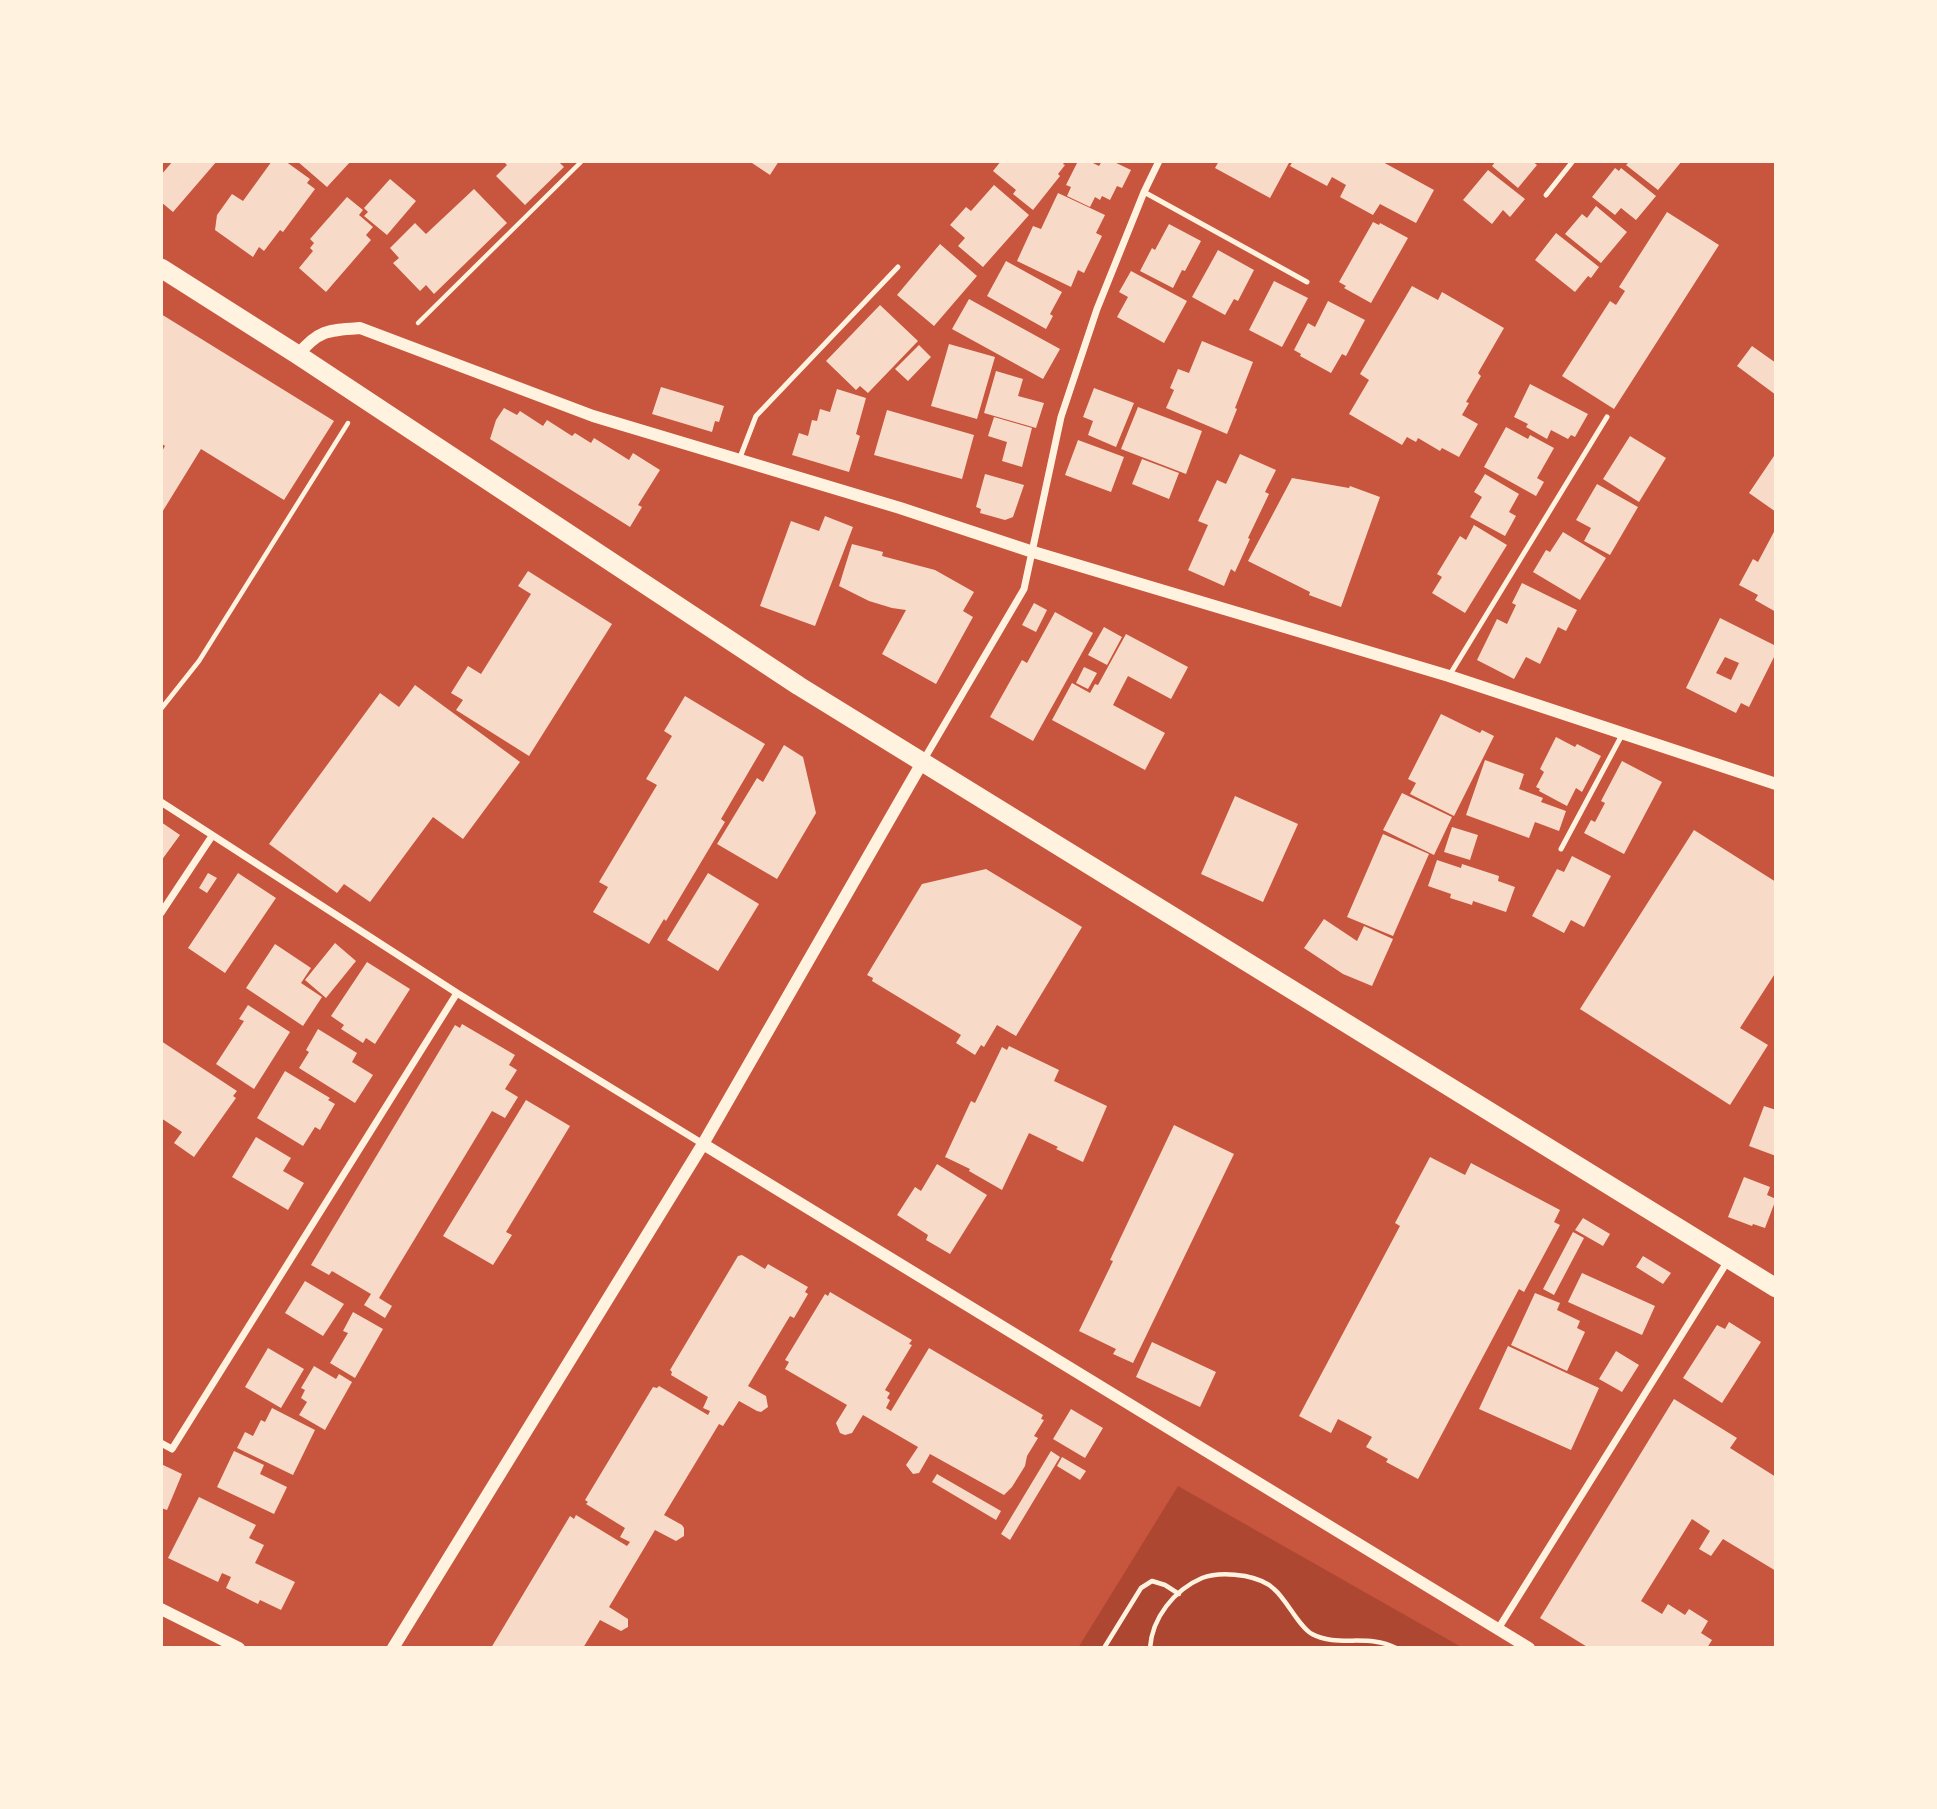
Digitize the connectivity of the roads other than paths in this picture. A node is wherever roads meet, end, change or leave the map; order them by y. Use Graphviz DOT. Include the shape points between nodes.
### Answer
graph roads {
  1 [pos="1149,161"];
  2 [pos="1573,161"];
  3 [pos="1157,163"];
  4 [pos="1144,192"];
  5 [pos="1546,195"];
  6 [pos="898,267"];
  7 [pos="161,268"];
  8 [pos="1307,282"];
  9 [pos="298,355"];
  10 [pos="1607,417"];
  11 [pos="739,461"];
  12 [pos="1030,551"];
  13 [pos="1448,676"];
  14 [pos="1623,733"];
  15 [pos="923,761"];
  16 [pos="1776,784"];
  17 [pos="161,802"];
  18 [pos="212,836"];
  19 [pos="1561,849"];
  20 [pos="161,913"];
  21 [pos="457,993"];
  22 [pos="703,1144"];
  23 [pos="1730,1259"];
  24 [pos="1776,1288"];
  25 [pos="161,1443"];
  26 [pos="161,1609"];
  27 [pos="1498,1629"];
  28 [pos="239,1648"];
  29 [pos="393,1648"];
  30 [pos="1529,1648"];
  1 -- 3 [label="street"];
  2 -- 5 [label="lane"];
  3 -- 4 [label="street"];
  4 -- 8 [label="lane"];
  4 -- 12 [label="street" via="1097,309 1061,417"];
  6 -- 11 [label="lane" via="756,415"];
  7 -- 9 [label="highway"];
  9 -- 11 [label="street" via="310,339 328,330 360,328 593,416"];
  9 -- 15 [label="highway" via="799,686"];
  10 -- 13 [label="lane"];
  11 -- 12 [label="street"];
  12 -- 13 [label="street"];
  12 -- 15 [label="street" via="1024,589"];
  13 -- 14 [label="street"];
  14 -- 16 [label="street"];
  14 -- 19 [label="lane"];
  15 -- 22 [label="street"];
  15 -- 23 [label="highway"];
  17 -- 18 [label="street"];
  18 -- 20 [label="street"];
  18 -- 21 [label="street"];
  21 -- 22 [label="street"];
  21 -- 25 [label="street" via="172,1448"];
  22 -- 27 [label="street"];
  22 -- 29 [label="street"];
  23 -- 24 [label="highway"];
  23 -- 27 [label="street"];
  26 -- 28 [label="street"];
  27 -- 30 [label="street"];
}
